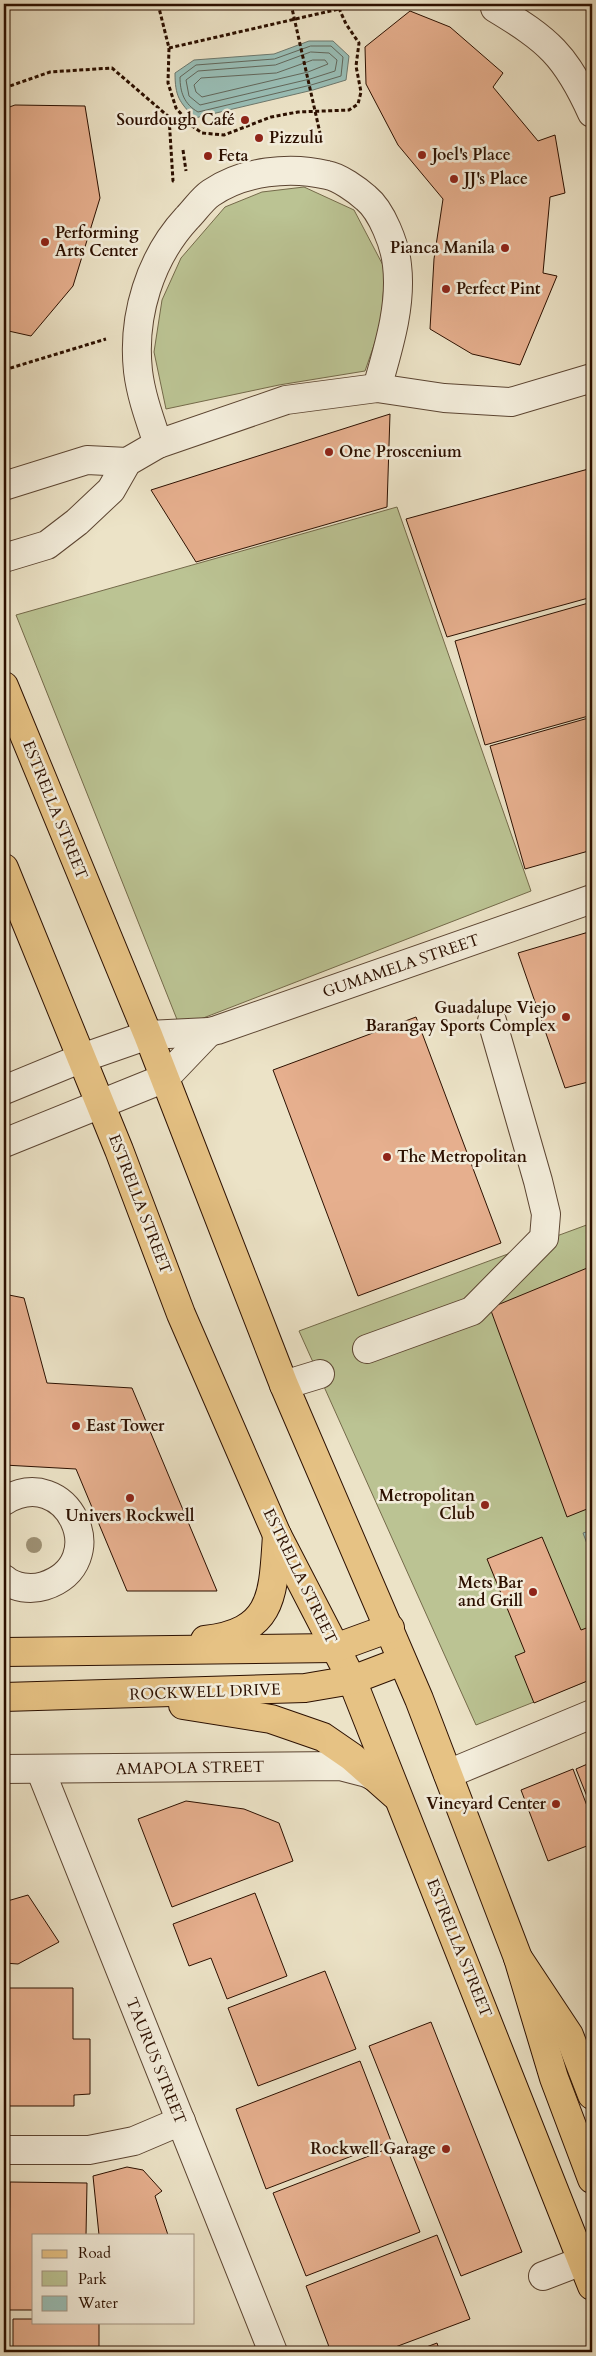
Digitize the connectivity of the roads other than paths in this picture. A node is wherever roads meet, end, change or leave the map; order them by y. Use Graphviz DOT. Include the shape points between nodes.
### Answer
graph roads {
  1 [pos="494,8"];
  2 [pos="592,113"];
  3 [pos="592,378"];
  4 [pos="377,388"];
  5 [pos="158,444"];
  6 [pos="127,462"];
  7 [pos="4,486"];
  8 [pos="4,558"];
  9 [pos="4,686"];
  10 [pos="4,868"];
  11 [pos="592,899"];
  12 [pos="492,1021"];
  13 [pos="210,1032"];
  14 [pos="148,1034"];
  15 [pos="82,1058"];
  16 [pos="165,1078"];
  17 [pos="4,1090"];
  18 [pos="101,1104"];
  19 [pos="4,1143"];
  20 [pos="367,1349"];
  21 [pos="320,1374"];
  22 [pos="284,1385"];
  23 [pos="4,1501"];
  24 [pos="277,1535"];
  25 [pos="4,1579"];
  26 [pos="390,1628"];
  27 [pos="335,1648"];
  28 [pos="4,1652"];
  29 [pos="127,1652"];
  30 [pos="402,1662"];
  31 [pos="352,1680"];
  32 [pos="122,1695"];
  33 [pos="4,1697"];
  34 [pos="592,1714"];
  35 [pos="4,1769"];
  36 [pos="40,1769"];
  37 [pos="448,1774"];
  38 [pos="375,1777"];
  39 [pos="400,1799"];
  40 [pos="518,1958"];
  41 [pos="592,2095"];
  42 [pos="181,2121"];
  43 [pos="4,2150"];
  44 [pos="592,2179"];
  45 [pos="582,2261"];
  46 [pos="543,2276"];
  47 [pos="592,2286"];
  48 [pos="273,2352"];
  1 -- 2 [label="street" via="536,32 558,53 577,79"];
  3 -- 4 [label="street" via="511,402 444,398"];
  4 -- 5 [label="street" via="286,400"];
  4 -- 5 [label="street" via="392,335 397,266 389,231 367,198 329,175 293,171 251,174 210,193 170,236 148,282 137,330 138,370 144,404"];
  5 -- 6 [label="street"];
  6 -- 7 [label="street" via="87,460"];
  6 -- 8 [label="street" via="111,490 77,522 47,545"];
  9 -- 14 [label="main road, ESTRELLA STREET"];
  10 -- 15 [label="main road, ESTRELLA STREET"];
  11 -- 13 [label="street, GUMAMELA STREET"];
  12 -- 20 [label="street" via="546,1214 544,1238 472,1311"];
  13 -- 14 [label="street, GUMAMELA STREET"];
  13 -- 16 [label="street, GUMAMELA STREET"];
  14 -- 15 [label="street, GUMAMELA STREET"];
  14 -- 16 [label="main road, ESTRELLA STREET"];
  15 -- 17 [label="street, GUMAMELA STREET"];
  15 -- 18 [label="main road, ESTRELLA STREET"];
  16 -- 18 [label="street, GUMAMELA STREET"];
  16 -- 22 [label="main road, ESTRELLA STREET"];
  18 -- 19 [label="street, GUMAMELA STREET"];
  18 -- 24 [label="main road, ESTRELLA STREET" via="181,1314"];
  21 -- 22 [label="street"];
  22 -- 26 [label="main road, ESTRELLA STREET"];
  23 -- 25 [label="street" via="28,1492 60,1501 78,1527 80,1543 76,1559 54,1583 39,1588 23,1588"];
  24 -- 27 [label="main road, ESTRELLA STREET"];
  24 -- 29 [label="main road" via="271,1599 263,1613 243,1630 222,1638"];
  26 -- 27 [label="main road"];
  26 -- 30 [label="main road, ESTRELLA STREET"];
  27 -- 29 [label="main road"];
  27 -- 31 [label="main road, ESTRELLA STREET"];
  28 -- 29 [label="main road"];
  30 -- 31 [label="main road, ROCKWELL DRIVE"];
  30 -- 37 [label="main road, ESTRELLA STREET"];
  31 -- 32 [label="main road, ROCKWELL DRIVE" via="305,1688"];
  31 -- 39 [label="main road, ESTRELLA STREET"];
  32 -- 33 [label="main road, ROCKWELL DRIVE"];
  32 -- 38 [label="main road" via="271,1719 323,1737"];
  34 -- 37 [label="street"];
  35 -- 36 [label="street, AMAPOLA STREET"];
  36 -- 38 [label="street, AMAPOLA STREET" via="340,1766"];
  36 -- 42 [label="street, TAURUS STREET"];
  37 -- 40 [label="main road, ESTRELLA STREET"];
  38 -- 39 [label="main road"];
  39 -- 45 [label="main road, ESTRELLA STREET"];
  40 -- 41 [label="main road, ESTRELLA STREET" via="569,2035"];
  40 -- 44 [label="main road" via="554,2078"];
  42 -- 43 [label="street" via="134,2141 90,2150"];
  42 -- 48 [label="street, TAURUS STREET"];
  45 -- 46 [label="street"];
  45 -- 47 [label="main road, ESTRELLA STREET"];
}
